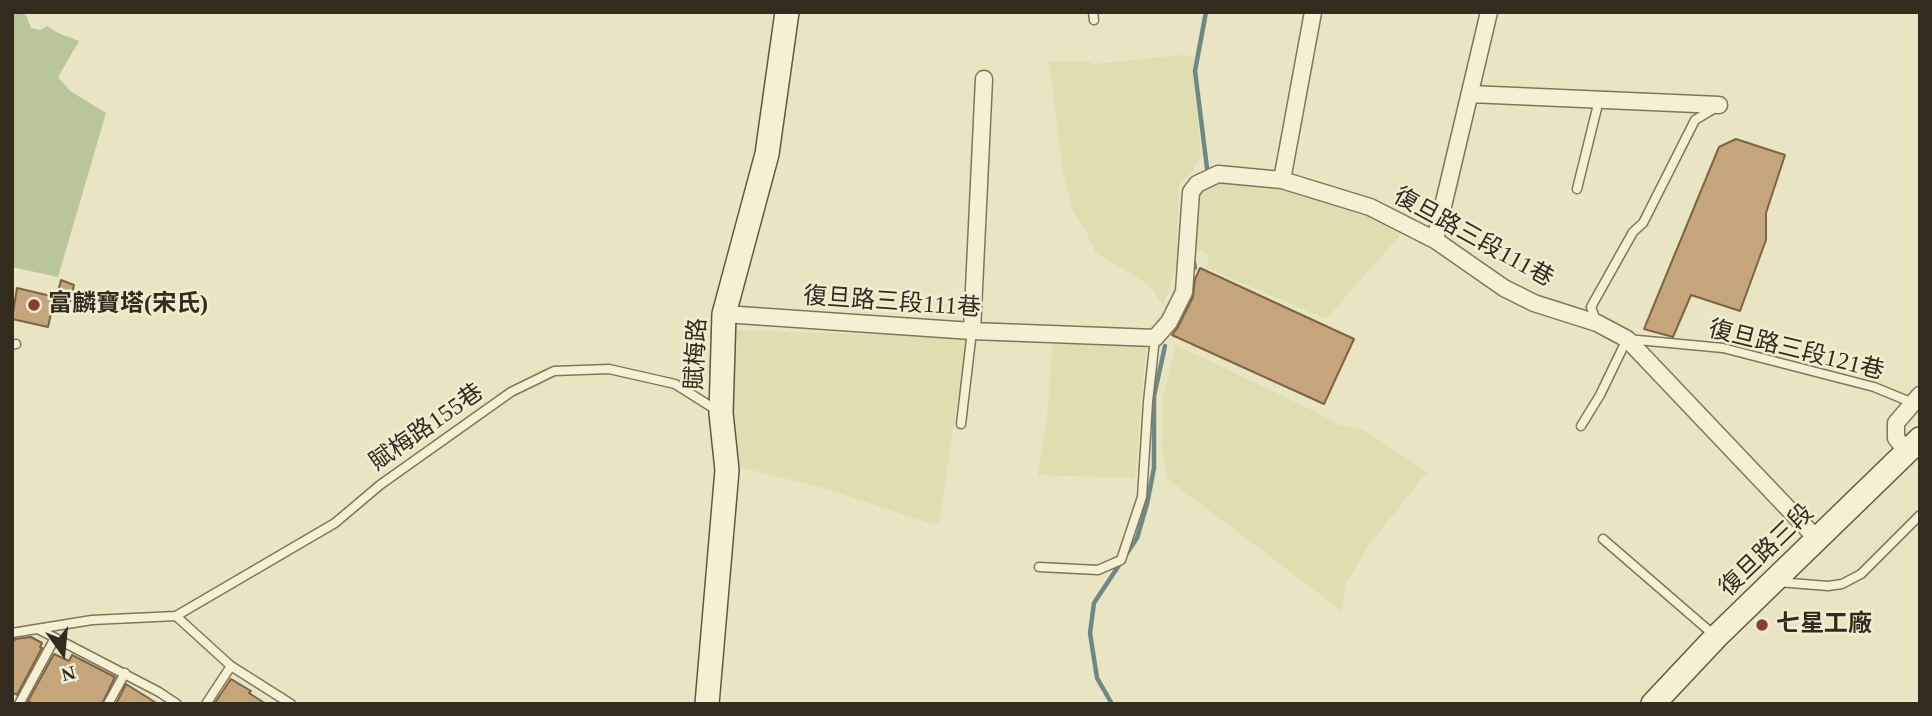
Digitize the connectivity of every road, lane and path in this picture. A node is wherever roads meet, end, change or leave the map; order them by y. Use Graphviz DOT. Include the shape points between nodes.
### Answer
graph roads {
  1 [pos="787,12"];
  2 [pos="1313,12"];
  3 [pos="1489,12"];
  4 [pos="984,79"];
  5 [pos="1470,94"];
  6 [pos="1599,100"];
  7 [pos="1719,106"];
  8 [pos="1282,180"];
  9 [pos="1577,189"];
  10 [pos="1435,240"];
  11 [pos="724,314"];
  12 [pos="1597,323"];
  13 [pos="972,331"];
  14 [pos="1155,338"];
  15 [pos="1627,339"];
  16 [pos="1916,399"];
  17 [pos="721,412"];
  18 [pos="961,424"];
  19 [pos="1581,426"];
  20 [pos="1913,445"];
  21 [pos="1920,515"];
  22 [pos="1603,539"];
  23 [pos="1817,539"];
  24 [pos="1039,567"];
  25 [pos="1772,582"];
  26 [pos="176,616"];
  27 [pos="37,629"];
  28 [pos="12,634"];
  29 [pos="1716,637"];
  30 [pos="55,638"];
  31 [pos="231,666"];
  32 [pos="125,673"];
  33 [pos="19,704"];
  34 [pos="108,704"];
  35 [pos="177,704"];
  36 [pos="206,704"];
  37 [pos="291,704"];
  38 [pos="707,704"];
  39 [pos="1653,704"];
  1 -- 11 [label="street, 賦梅路" via="768,154"];
  2 -- 8 [label="street"];
  3 -- 5 [label="street"];
  4 -- 13 [label="street"];
  5 -- 6 [label="street"];
  5 -- 10 [label="street"];
  6 -- 7 [label="street"];
  6 -- 9 [label="lane"];
  7 -- 12 [label="lane" via="1695,120 1643,223 1633,232 1591,307"];
  8 -- 10 [label="street, 復旦路三段111巷" via="1370,207"];
  8 -- 14 [label="street, 復旦路三段111巷" via="1218,174 1197,184 1191,192 1184,292"];
  10 -- 12 [label="street, 復旦路三段111巷" via="1504,288"];
  11 -- 13 [label="street, 復旦路三段111巷"];
  11 -- 17 [label="street, 賦梅路"];
  12 -- 15 [label="street, 復旦路三段111巷"];
  13 -- 14 [label="street, 復旦路三段111巷"];
  13 -- 18 [label="lane"];
  14 -- 24 [label="lane" via="1142,497 1121,560 1098,570"];
  15 -- 16 [label="lane, 復旦路三段121巷" via="1723,348"];
  15 -- 19 [label="lane"];
  15 -- 23 [label="street, 復旦路三段111巷"];
  16 -- 20 [label="street" via="1896,423 1896,438"];
  17 -- 26 [label="lane, 賦梅路155巷" via="675,384 609,369 554,372 511,392 380,485 335,523"];
  17 -- 38 [label="street, 賦梅路" via="727,470"];
  20 -- 23 [label="street, 復旦路三段"];
  21 -- 25 [label="lane" via="1861,574 1842,584"];
  22 -- 29 [label="lane"];
  23 -- 25 [label="street, 復旦路三段"];
  25 -- 29 [label="street, 復旦路三段"];
  26 -- 27 [label="lane" via="92,620"];
  26 -- 31 [label="lane"];
  27 -- 28 [label="lane"];
  27 -- 30 [label="lane"];
  29 -- 39 [label="street, 復旦路三段"];
  30 -- 32 [label="lane"];
  30 -- 33 [label="lane"];
  31 -- 36 [label="lane"];
  31 -- 37 [label="lane"];
  32 -- 34 [label="lane"];
  32 -- 35 [label="lane"];
}
